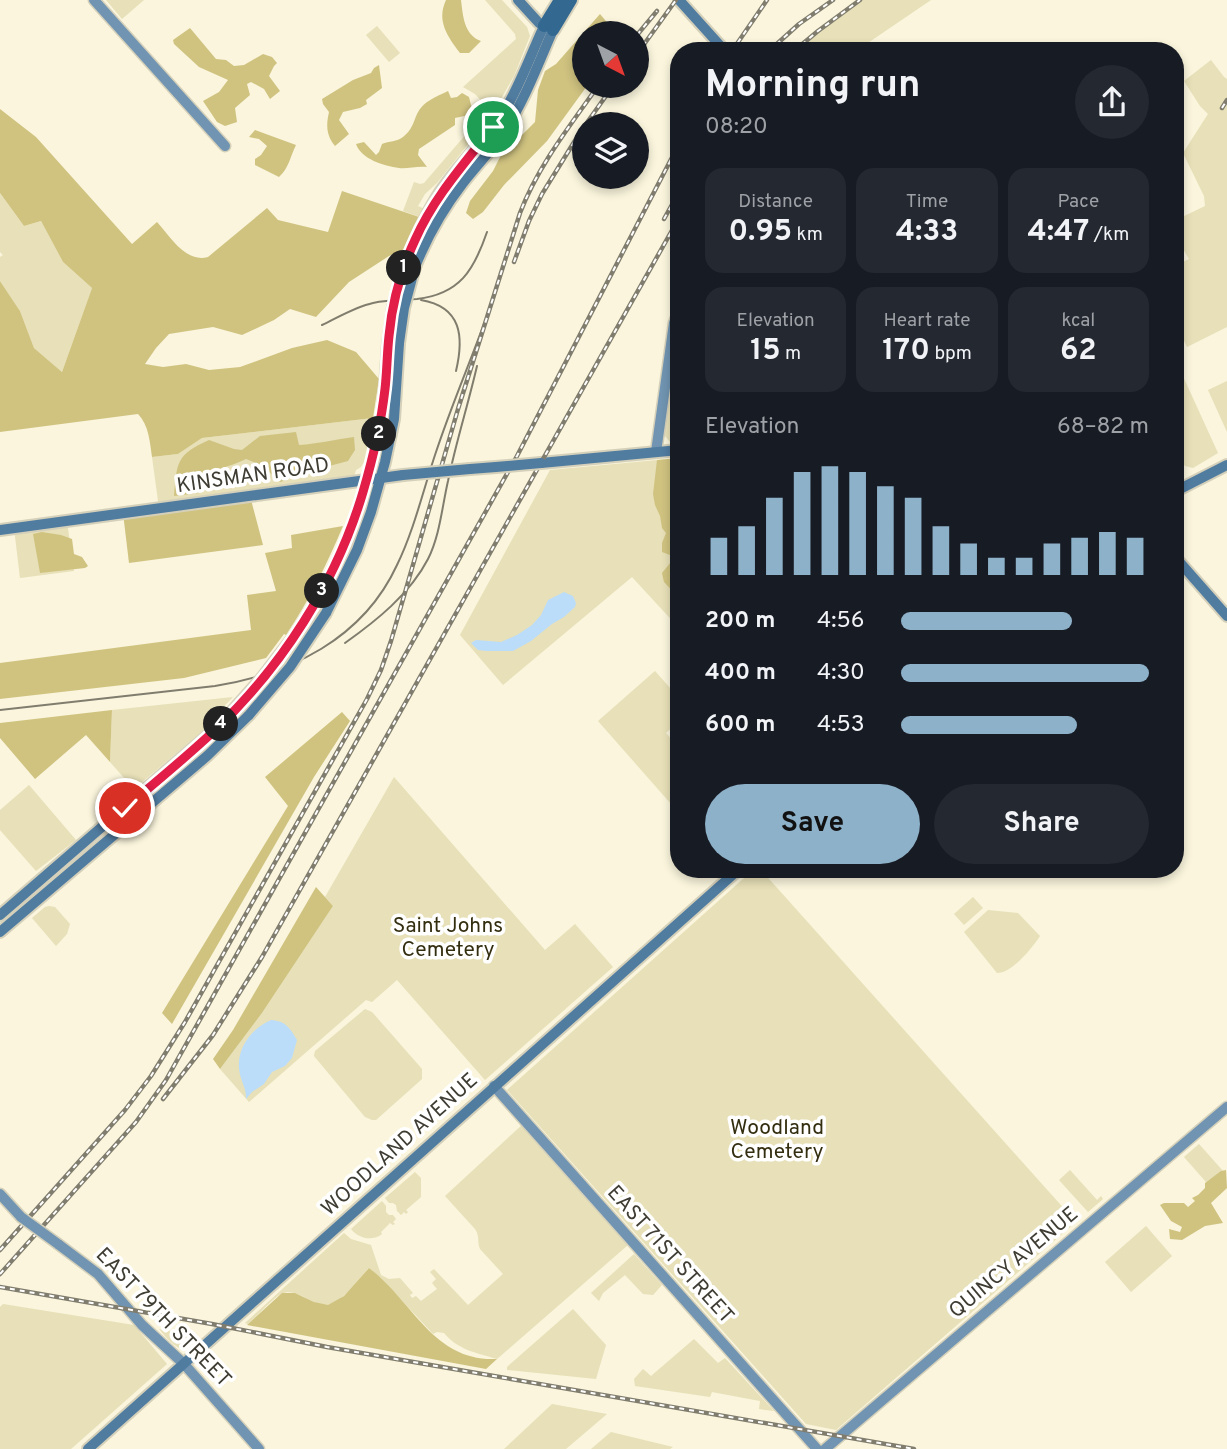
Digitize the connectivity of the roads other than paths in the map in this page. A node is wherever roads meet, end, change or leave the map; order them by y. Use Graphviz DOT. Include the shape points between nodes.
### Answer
graph roads {
  1 [pos="94,0"];
  2 [pos="518,0"];
  3 [pos="559,0"];
  4 [pos="571,0"];
  5 [pos="679,0"];
  6 [pos="549,28"];
  7 [pos="717,42"];
  8 [pos="225,146"];
  9 [pos="393,343"];
  10 [pos="670,352"];
  11 [pos="670,451"];
  12 [pos="656,452"];
  13 [pos="1227,465"];
  14 [pos="380,478"];
  15 [pos="367,479"];
  16 [pos="1184,487"];
  17 [pos="0,530"];
  18 [pos="1184,567"];
  19 [pos="1227,616"];
  20 [pos="729,878"];
  21 [pos="0,915"];
  22 [pos="0,932"];
  23 [pos="494,1086"];
  24 [pos="1227,1107"];
  25 [pos="0,1194"];
  26 [pos="184,1364"];
  27 [pos="88,1449"];
  28 [pos="259,1449"];
  29 [pos="817,1449"];
  30 [pos="825,1449"];
  1 -- 8 [label="street"];
  2 -- 6 [label="main road"];
  3 -- 6 [label="highway"];
  4 -- 6 [label="highway"];
  5 -- 7 [label="main road"];
  6 -- 9 [label="main road, bridge" via="506,107 441,191 420,228 393,307"];
  9 -- 14 [label="main road" via="394,419"];
  9 -- 15 [label="main road"];
  10 -- 12 [label="street"];
  11 -- 12 [label="main road, KINSMAN ROAD"];
  12 -- 14 [label="main road, KINSMAN ROAD, bridge"];
  13 -- 16 [label="main road"];
  14 -- 15 [label="main road, KINSMAN ROAD"];
  14 -- 22 [label="main road, bridge" via="357,550 326,612 249,715"];
  15 -- 17 [label="main road, KINSMAN ROAD"];
  15 -- 21 [label="main road, bridge" via="339,556 316,602 262,678 221,723"];
  18 -- 19 [label="main road"];
  20 -- 23 [label="main road, WOODLAND AVENUE"];
  23 -- 26 [label="main road, WOODLAND AVENUE"];
  23 -- 29 [label="street, EAST 71ST STREET"];
  24 -- 30 [label="street, QUINCY AVENUE"];
  25 -- 26 [label="street, EAST 79TH STREET, bridge" via="21,1217 98,1273 142,1325"];
  26 -- 27 [label="main road, WOODLAND AVENUE"];
  26 -- 28 [label="street, EAST 79TH STREET"];
}
